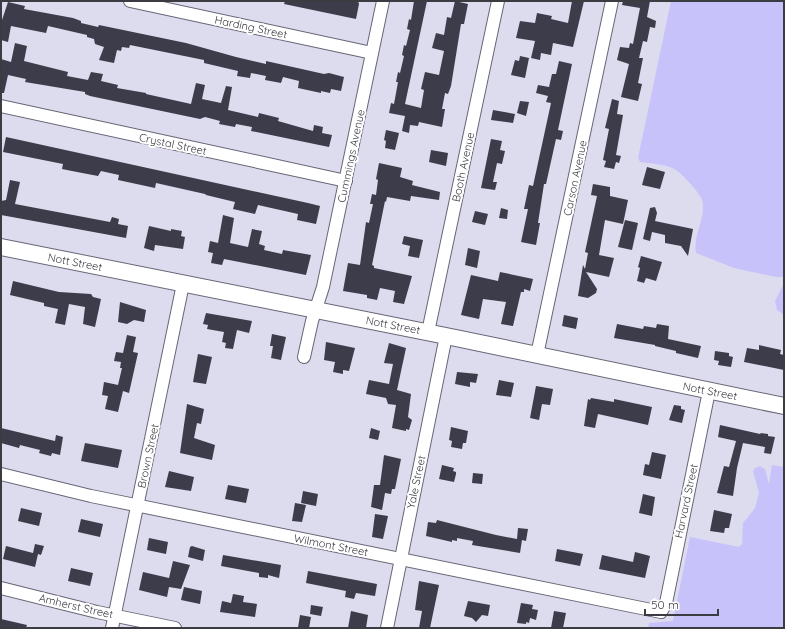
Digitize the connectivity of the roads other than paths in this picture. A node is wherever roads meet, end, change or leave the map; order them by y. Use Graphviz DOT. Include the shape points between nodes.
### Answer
graph roads {
  1 [pos="130,1"];
  2 [pos="383,1"];
  3 [pos="498,1"];
  4 [pos="612,1"];
  5 [pos="372,54"];
  6 [pos="1,106"];
  7 [pos="346,181"];
  8 [pos="1,247"];
  9 [pos="183,284"];
  10 [pos="316,310"];
  11 [pos="428,332"];
  12 [pos="446,336"];
  13 [pos="537,355"];
  14 [pos="304,357"];
  15 [pos="709,391"];
  16 [pos="784,406"];
  17 [pos="1,474"];
  18 [pos="137,506"];
  19 [pos="400,559"];
  20 [pos="1,588"];
  21 [pos="663,612"];
  22 [pos="115,616"];
  23 [pos="112,628"];
  24 [pos="175,628"];
  25 [pos="386,628"];
  1 -- 5 [label="street, Harding Street"];
  2 -- 5 [label="street, Cummings Avenue"];
  3 -- 11 [label="street, Booth Avenue"];
  4 -- 13 [label="street, Carson Avenue"];
  5 -- 7 [label="street, Cummings Avenue"];
  6 -- 7 [label="street, Crystal Street"];
  7 -- 10 [label="street, Cummings Avenue"];
  8 -- 9 [label="street, Nott Street"];
  9 -- 10 [label="street, Nott Street"];
  9 -- 18 [label="street, Brown Street"];
  10 -- 11 [label="street, Nott Street"];
  10 -- 14 [label="street, Cummings Avenue"];
  11 -- 12 [label="street, Nott Street"];
  12 -- 13 [label="street, Nott Street"];
  12 -- 19 [label="street, Yale Street"];
  13 -- 15 [label="street, Nott Street"];
  15 -- 16 [label="street, Nott Street"];
  15 -- 21 [label="street, Harvard Street"];
  17 -- 18 [label="street, Wilmont Street"];
  18 -- 19 [label="street, Wilmont Street"];
  18 -- 22 [label="street, Brown Street"];
  19 -- 21 [label="street, Wilmont Street"];
  19 -- 25 [label="street, Yale Street"];
  20 -- 22 [label="street, Amherst Street"];
  22 -- 23 [label="street, Brown Street"];
  22 -- 24 [label="street, Amherst Street"];
}
